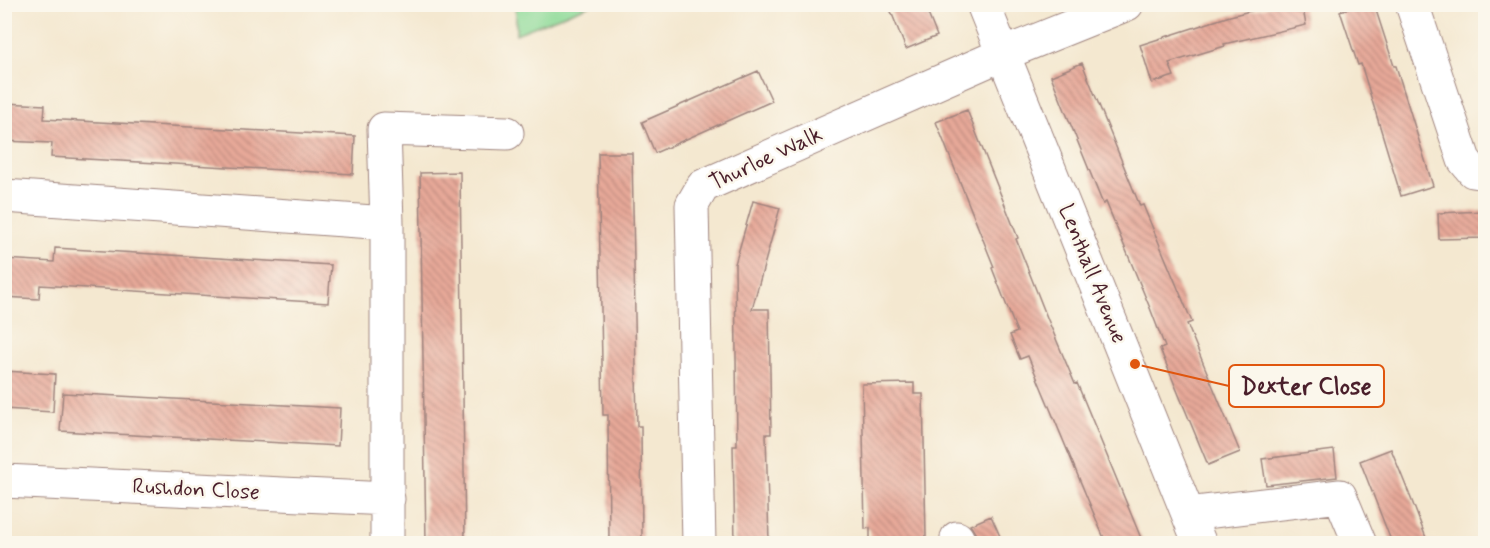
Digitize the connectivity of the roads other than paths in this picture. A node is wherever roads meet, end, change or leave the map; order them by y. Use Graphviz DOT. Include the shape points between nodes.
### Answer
graph roads {
  1 [pos="983,4"];
  2 [pos="1127,4"];
  3 [pos="1412,4"];
  4 [pos="1004,54"];
  5 [pos="507,133"];
  6 [pos="1485,172"];
  7 [pos="4,196"];
  8 [pos="387,222"];
  9 [pos="4,481"];
  10 [pos="388,499"];
  11 [pos="1188,514"];
  12 [pos="387,543"];
  13 [pos="699,543"];
  14 [pos="1200,543"];
  15 [pos="1360,543"];
  1 -- 4 [label="street, Lenthall Avenue"];
  2 -- 4 [label="street, Thurloe Walk"];
  3 -- 6 [label="street" via="1464,160 1473,171"];
  4 -- 11 [label="street, Lenthall Avenue"];
  4 -- 13 [label="street, Thurloe Walk" via="703,186 692,205"];
  5 -- 8 [label="street" via="384,129"];
  7 -- 8 [label="street"];
  8 -- 10 [label="street"];
  9 -- 10 [label="street, Rushdon Close"];
  10 -- 12 [label="street"];
  11 -- 14 [label="street, Lenthall Avenue"];
  11 -- 15 [label="street" via="1340,496"];
}
